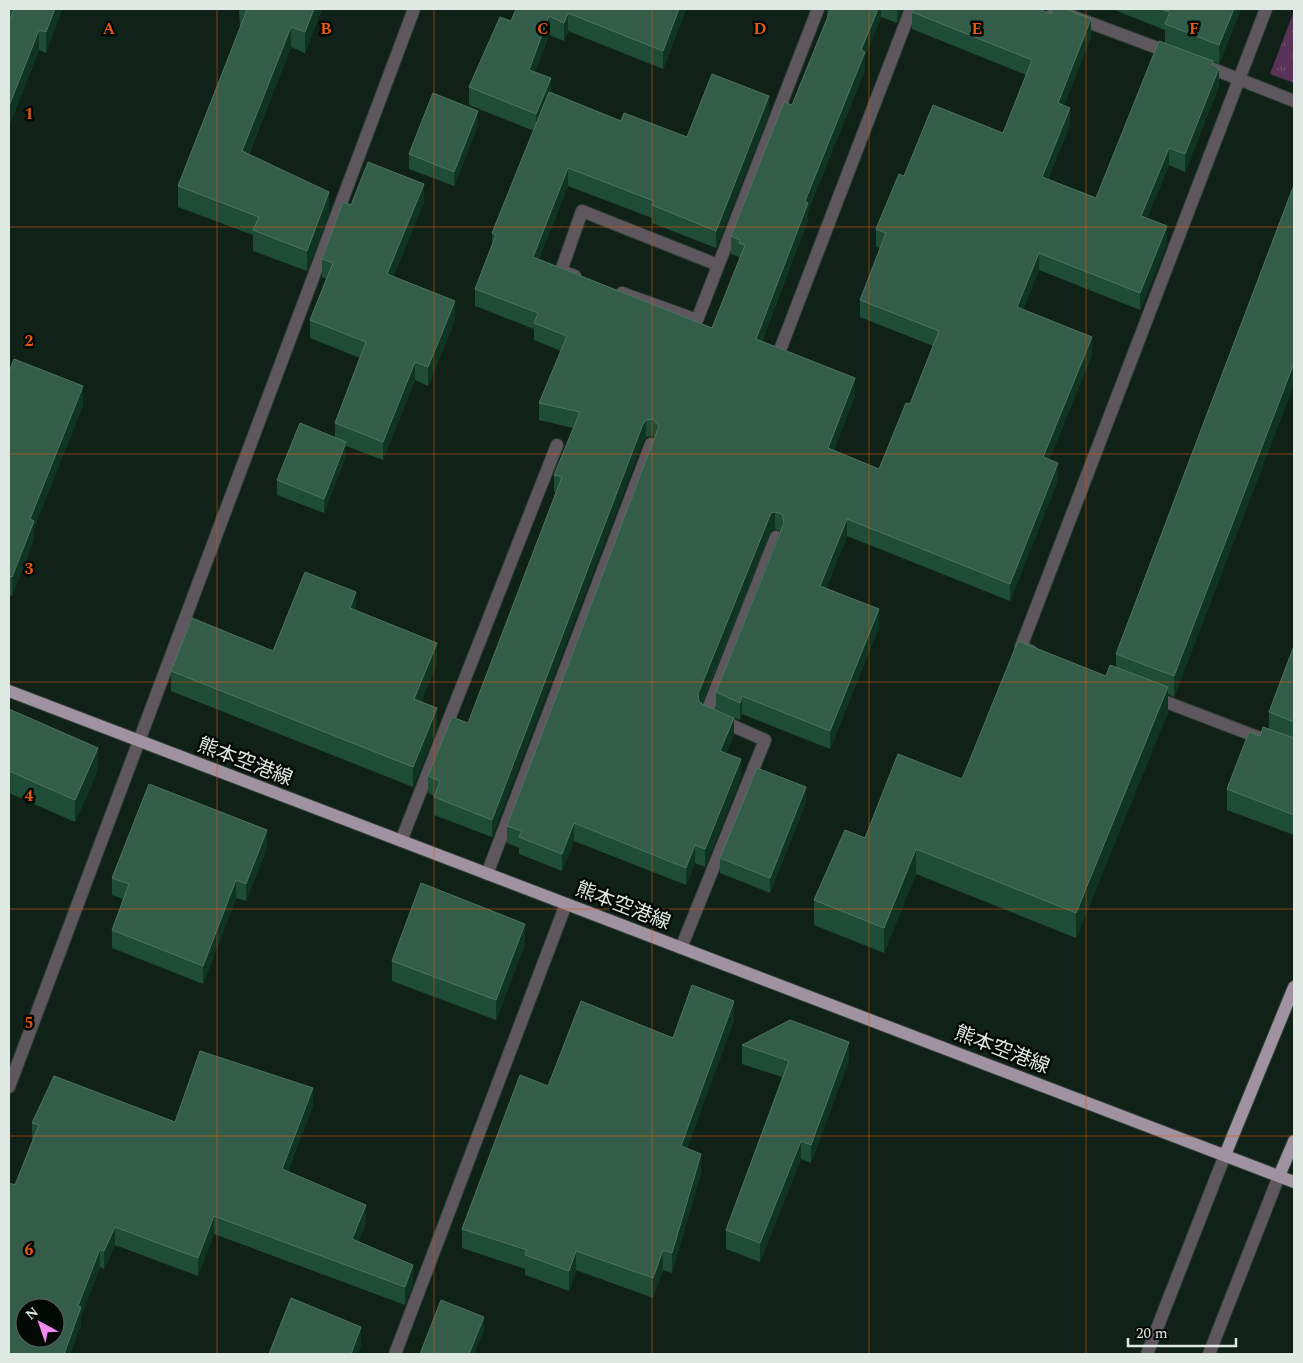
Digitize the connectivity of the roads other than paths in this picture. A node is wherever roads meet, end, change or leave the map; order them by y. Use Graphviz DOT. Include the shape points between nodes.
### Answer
graph roads {
  1 [pos="414,9"];
  2 [pos="818,9"];
  3 [pos="911,9"];
  4 [pos="1054,9"];
  5 [pos="1266,9"];
  6 [pos="1240,78"];
  7 [pos="1294,101"];
  8 [pos="718,265"];
  9 [pos="588,281"];
  10 [pos="606,287"];
  11 [pos="780,350"];
  12 [pos="651,444"];
  13 [pos="557,445"];
  14 [pos="776,537"];
  15 [pos="1039,654"];
  16 [pos="9,691"];
  17 [pos="1139,692"];
  18 [pos="140,742"];
  19 [pos="1294,751"];
  20 [pos="401,841"];
  21 [pos="487,874"];
  22 [pos="566,904"];
  23 [pos="681,948"];
  24 [pos="1294,987"];
  25 [pos="9,1087"];
  26 [pos="1294,1141"];
  27 [pos="1225,1154"];
  28 [pos="1279,1176"];
  29 [pos="1294,1182"];
  30 [pos="395,1354"];
  31 [pos="1147,1354"];
  32 [pos="1209,1354"];
  1 -- 18 [label="street"];
  2 -- 8 [label="street"];
  3 -- 11 [label="street"];
  4 -- 6 [label="street"];
  5 -- 6 [label="street"];
  6 -- 7 [label="street"];
  6 -- 15 [label="street" via="1021,647"];
  8 -- 9 [label="street" via="582,211 561,271"];
  8 -- 10 [label="street" via="696,320"];
  12 -- 21 [label="street"];
  13 -- 20 [label="street"];
  14 -- 23 [label="street" via="706,714 765,740"];
  16 -- 18 [label="main road, 熊本空港線"];
  17 -- 19 [label="street"];
  18 -- 20 [label="main road, 熊本空港線"];
  18 -- 25 [label="street"];
  20 -- 21 [label="main road, 熊本空港線"];
  21 -- 22 [label="main road, 熊本空港線"];
  22 -- 23 [label="main road, 熊本空港線"];
  22 -- 30 [label="street"];
  23 -- 27 [label="main road, 熊本空港線"];
  24 -- 27 [label="main road"];
  26 -- 28 [label="main road"];
  27 -- 28 [label="main road, 熊本空港線"];
  27 -- 31 [label="street"];
  28 -- 29 [label="main road, 熊本空港線"];
  28 -- 32 [label="street"];
}
